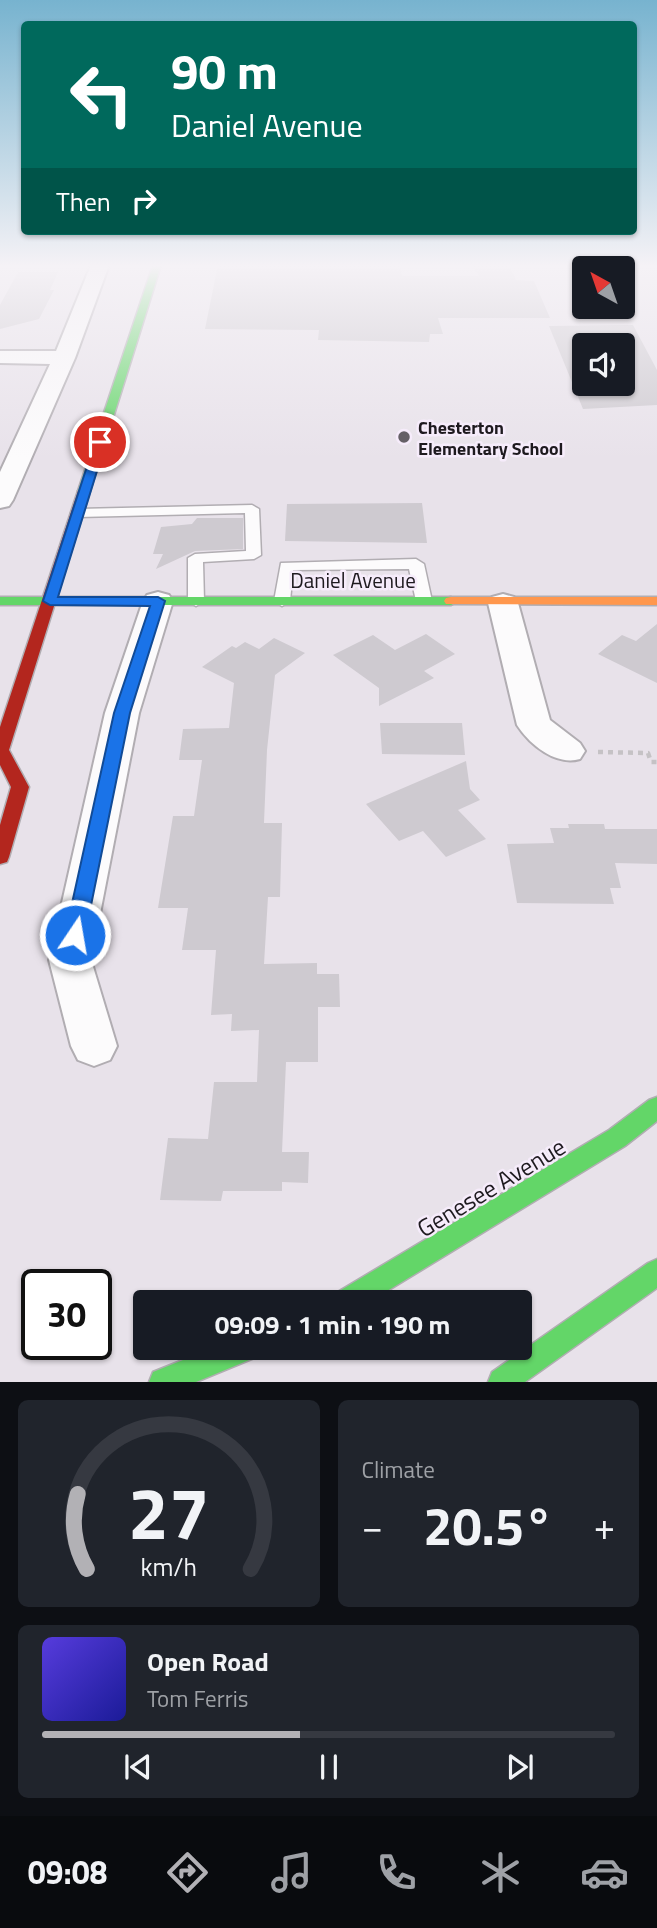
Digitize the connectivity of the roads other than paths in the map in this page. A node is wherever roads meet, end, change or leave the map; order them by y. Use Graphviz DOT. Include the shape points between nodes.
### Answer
graph roads {
  1 [pos="75,329"];
  2 [pos="136,329"];
  3 [pos="0,357"];
  4 [pos="64,358"];
  5 [pos="0,500"];
  6 [pos="78,513"];
  7 [pos="0,601"];
  8 [pos="50,601"];
  9 [pos="158,601"];
  10 [pos="196,601"];
  11 [pos="282,601"];
  12 [pos="424,601"];
  13 [pos="657,601"];
  14 [pos="503,603"];
  15 [pos="567,751"];
  16 [pos="1,752"];
  17 [pos="0,857"];
  18 [pos="94,1046"];
  19 [pos="657,1107"];
  20 [pos="657,1272"];
  21 [pos="365,1290"];
  22 [pos="215,1360"];
  23 [pos="163,1382"];
  24 [pos="502,1382"];
  1 -- 4 [label="street"];
  2 -- 6 [label="main road"];
  3 -- 4 [label="street"];
  4 -- 5 [label="street"];
  6 -- 8 [label="main road"];
  6 -- 10 [label="lane" via="253,509 254,555 195,558"];
  7 -- 8 [label="main road, Daniel Avenue"];
  8 -- 9 [label="main road, Daniel Avenue"];
  8 -- 16 [label="main road"];
  9 -- 10 [label="main road, Daniel Avenue"];
  9 -- 18 [label="street" via="122,713 70,960"];
  10 -- 11 [label="main road, Daniel Avenue"];
  11 -- 12 [label="main road, Daniel Avenue"];
  11 -- 12 [label="lane" via="286,566 416,564"];
  12 -- 14 [label="main road, Daniel Avenue"];
  13 -- 14 [label="main road, Daniel Avenue"];
  14 -- 15 [label="street" via="534,724"];
  16 -- 17 [label="main road" via="20,787"];
  19 -- 21 [label="main road, Genesee Avenue" via="617,1138"];
  20 -- 24 [label="main road"];
  22 -- 23 [label="main road"];
}
